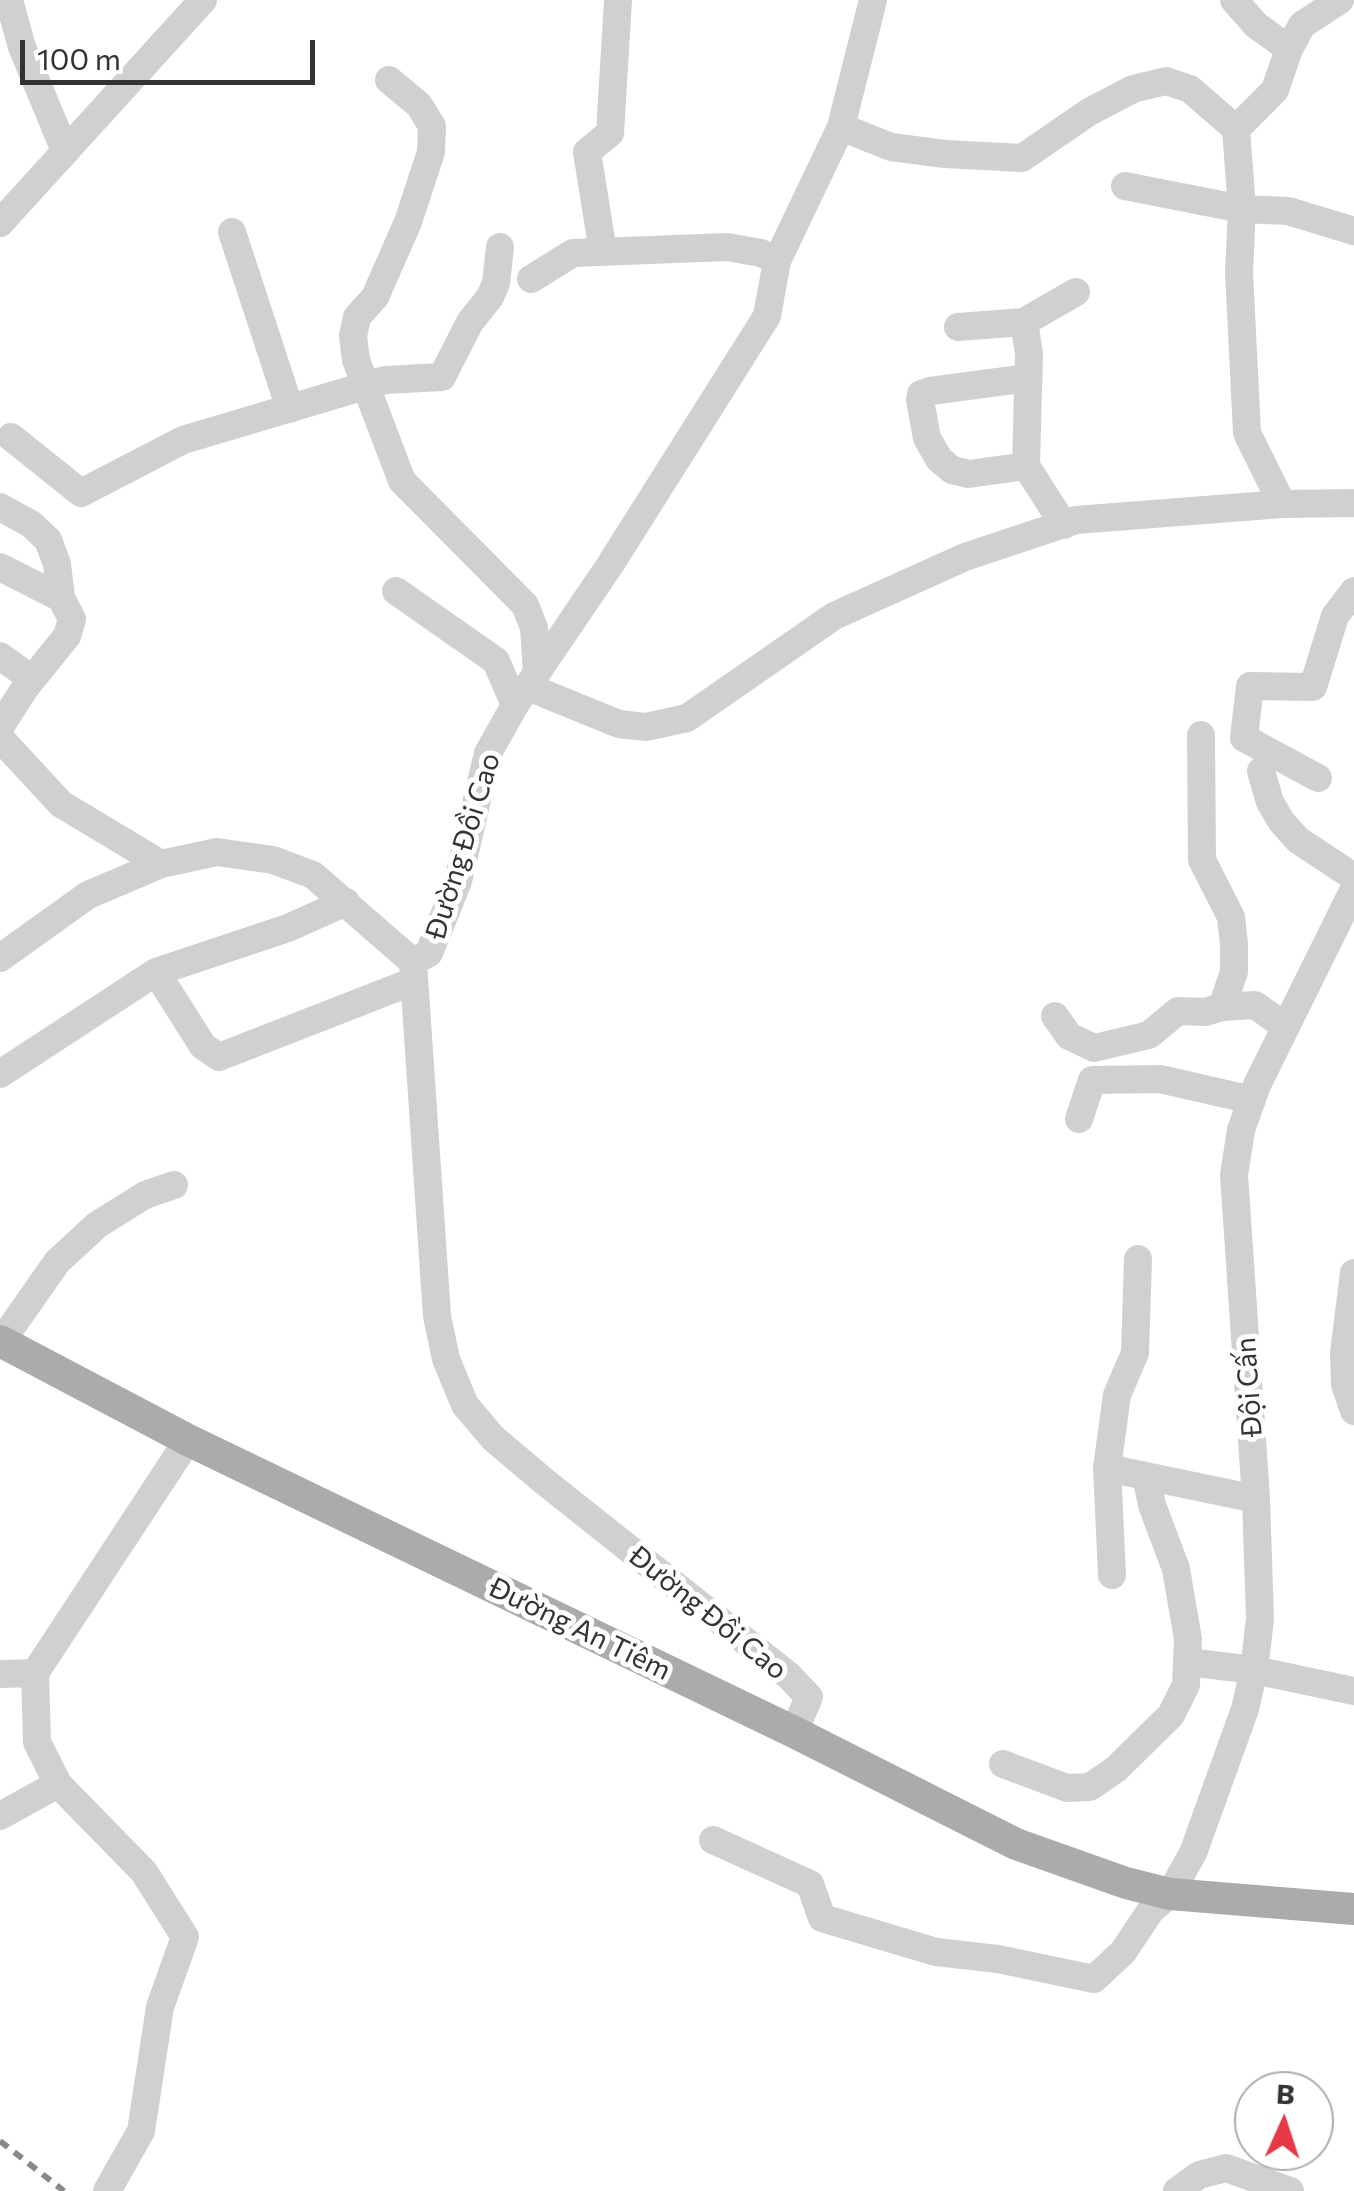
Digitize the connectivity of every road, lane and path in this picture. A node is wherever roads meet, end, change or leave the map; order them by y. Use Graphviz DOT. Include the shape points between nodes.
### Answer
graph roads {
  1 [pos="10,0"];
  2 [pos="203,0"];
  3 [pos="618,0"];
  4 [pos="873,0"];
  5 [pos="1234,0"];
  6 [pos="1340,0"];
  7 [pos="1289,49"];
  8 [pos="389,80"];
  9 [pos="841,126"];
  10 [pos="1236,129"];
  11 [pos="66,151"];
  12 [pos="1125,186"];
  13 [pos="1242,209"];
  14 [pos="0,223"];
  15 [pos="1354,231"];
  16 [pos="232,232"];
  17 [pos="500,248"];
  18 [pos="603,252"];
  19 [pos="778,261"];
  20 [pos="530,279"];
  21 [pos="1076,292"];
  22 [pos="1024,322"];
  23 [pos="958,327"];
  24 [pos="1028,378"];
  25 [pos="366,387"];
  26 [pos="290,409"];
  27 [pos="11,437"];
  28 [pos="1026,466"];
  29 [pos="1354,503"];
  30 [pos="1282,504"];
  31 [pos="0,507"];
  32 [pos="1064,524"];
  33 [pos="0,566"];
  34 [pos="396,591"];
  35 [pos="1354,591"];
  36 [pos="61,598"];
  37 [pos="0,656"];
  38 [pos="32,679"];
  39 [pos="527,688"];
  40 [pos="0,727"];
  41 [pos="1201,735"];
  42 [pos="0,738"];
  43 [pos="1262,770"];
  44 [pos="1318,778"];
  45 [pos="161,864"];
  46 [pos="1354,877"];
  47 [pos="1354,889"];
  48 [pos="346,902"];
  49 [pos="0,958"];
  50 [pos="414,971"];
  51 [pos="156,972"];
  52 [pos="1222,1007"];
  53 [pos="1056,1016"];
  54 [pos="1286,1026"];
  55 [pos="0,1074"];
  56 [pos="1252,1100"];
  57 [pos="1079,1120"];
  58 [pos="174,1185"];
  59 [pos="1138,1259"];
  60 [pos="1354,1273"];
  61 [pos="0,1341"];
  62 [pos="1354,1411"];
  63 [pos="188,1440"];
  64 [pos="1107,1468"];
  65 [pos="1146,1476"];
  66 [pos="1256,1499"];
  67 [pos="1112,1575"];
  68 [pos="1188,1662"];
  69 [pos="1254,1670"];
  70 [pos="36,1673"];
  71 [pos="0,1674"];
  72 [pos="1354,1691"];
  73 [pos="794,1732"];
  74 [pos="1003,1764"];
  75 [pos="58,1784"];
  76 [pos="0,1816"];
  77 [pos="713,1840"];
  78 [pos="1170,1894"];
  79 [pos="1354,1908"];
  80 [pos="107,2191"];
  81 [pos="1177,2191"];
  82 [pos="1290,2191"];
  1 -- 11 [label="street" via="22,47"];
  2 -- 11 [label="street"];
  3 -- 18 [label="street" via="610,134 587,152"];
  4 -- 9 [label="street, Đường Đồi Cao"];
  5 -- 7 [label="street"];
  6 -- 7 [label="street" via="1302,25"];
  7 -- 10 [label="street" via="1275,90"];
  8 -- 25 [label="street" via="432,126 432,152 375,297 357,316 356,360"];
  9 -- 10 [label="street" via="891,146 1022,158 1089,112 1166,81 1190,88"];
  9 -- 19 [label="street, Đường Đồi Cao"];
  10 -- 13 [label="street"];
  11 -- 14 [label="street"];
  12 -- 13 [label="street"];
  13 -- 15 [label="street" via="1288,211"];
  13 -- 30 [label="street" via="1247,433"];
  16 -- 26 [label="street"];
  17 -- 25 [label="street" via="490,297 442,377 398,377"];
  18 -- 19 [label="street" via="727,247"];
  18 -- 20 [label="street" via="573,253"];
  19 -- 39 [label="street, Đường Đồi Cao" via="766,316"];
  21 -- 22 [label="street"];
  22 -- 23 [label="street"];
  22 -- 24 [label="street"];
  24 -- 28 [label="street"];
  24 -- 28 [label="street" via="930,390 920,400 928,438 952,470"];
  25 -- 26 [label="street"];
  25 -- 39 [label="street" via="402,481 524,605 534,628"];
  26 -- 27 [label="street" via="183,440 81,493"];
  28 -- 32 [label="street"];
  29 -- 30 [label="street"];
  30 -- 32 [label="street"];
  31 -- 36 [label="street" via="48,540"];
  32 -- 39 [label="street" via="966,557 834,616 686,718 618,724"];
  33 -- 36 [label="street"];
  34 -- 39 [label="street"];
  35 -- 44 [label="street" via="1335,616 1313,687 1250,686 1244,738"];
  36 -- 38 [label="street" via="71,628"];
  37 -- 38 [label="street"];
  38 -- 40 [label="street"];
  39 -- 50 [label="street, Đường Đồi Cao" via="488,753 458,881 429,954"];
  41 -- 52 [label="street" via="1202,860 1231,917 1234,944 1234,972"];
  42 -- 45 [label="street" via="61,804"];
  43 -- 46 [label="street" via="1281,821"];
  45 -- 48 [label="street" via="218,852 272,860 313,875"];
  45 -- 49 [label="street" via="88,895"];
  47 -- 54 [label="street, Đội Cấn"];
  48 -- 50 [label="street"];
  48 -- 51 [label="street"];
  50 -- 51 [label="street" via="219,1057 203,1046"];
  50 -- 73 [label="street, Đường Đồi Cao" via="436,1316 465,1406 545,1482 788,1676 808,1698"];
  51 -- 55 [label="street"];
  52 -- 53 [label="street" via="1178,1011 1149,1035 1094,1048 1069,1036"];
  52 -- 54 [label="street" via="1255,1005"];
  54 -- 56 [label="street, Đội Cấn"];
  56 -- 57 [label="street" via="1160,1078 1092,1080"];
  56 -- 66 [label="street, Đội Cấn" via="1234,1176"];
  58 -- 61 [label="street" via="145,1194 97,1225 56,1262"];
  59 -- 64 [label="street" via="1135,1353 1117,1396"];
  60 -- 62 [label="street" via="1344,1353"];
  61 -- 63 [label="main road, Đường An Tiêm"];
  63 -- 70 [label="street"];
  63 -- 73 [label="main road, Đường An Tiêm"];
  64 -- 65 [label="street"];
  64 -- 67 [label="street"];
  65 -- 66 [label="street"];
  65 -- 68 [label="street" via="1176,1569"];
  66 -- 69 [label="street, Đội Cấn" via="1260,1619"];
  68 -- 69 [label="street"];
  68 -- 74 [label="street" via="1171,1715 1090,1787 1067,1788"];
  69 -- 72 [label="street"];
  69 -- 78 [label="street, Đội Cấn" via="1193,1853"];
  70 -- 71 [label="street"];
  70 -- 75 [label="street" via="37,1742"];
  73 -- 78 [label="main road, Đường An Tiêm" via="1016,1844"];
  75 -- 76 [label="street"];
  75 -- 80 [label="street" via="144,1872 185,1937 160,2006 140,2130"];
  77 -- 78 [label="street, Đội Cấn" via="810,1884 822,1918 936,1952 1094,1979"];
  78 -- 79 [label="main road, Đường An Tiêm"];
  81 -- 82 [label="street" via="1199,2174 1226,2168"];
}
